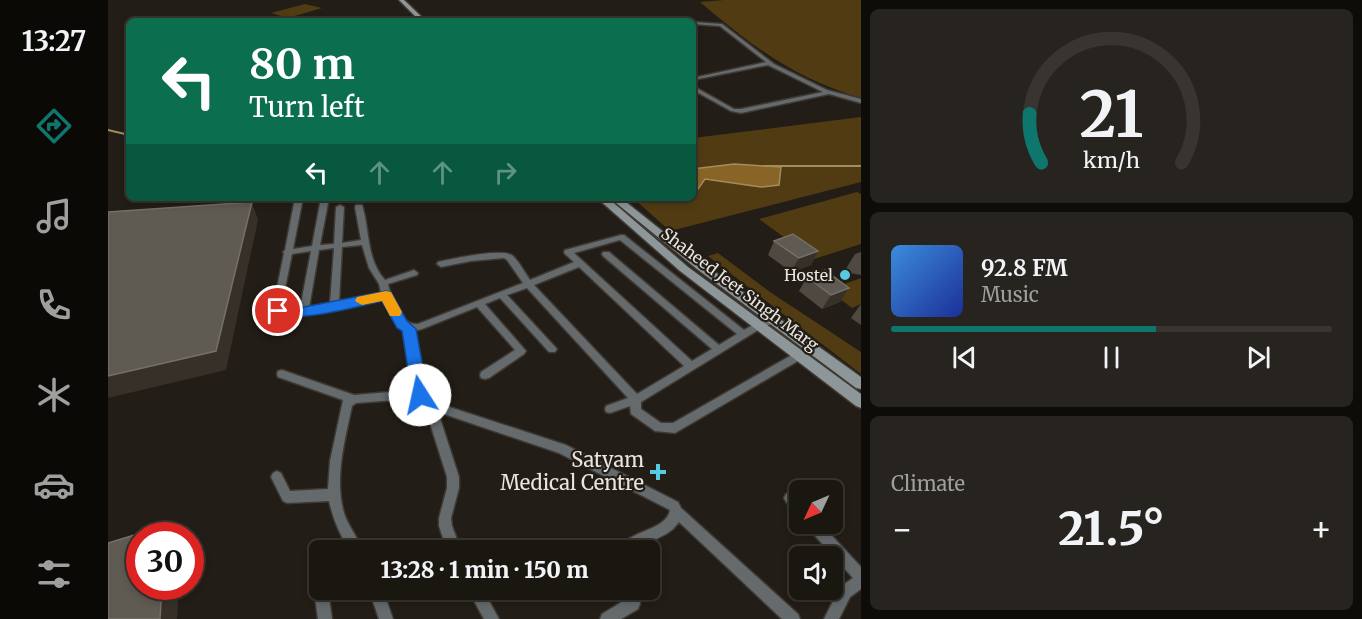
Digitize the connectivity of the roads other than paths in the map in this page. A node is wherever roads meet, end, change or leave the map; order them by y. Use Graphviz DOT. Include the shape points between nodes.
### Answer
graph roads {
  1 [pos="396,0"];
  2 [pos="401,0"];
  3 [pos="414,18"];
  4 [pos="420,18"];
  5 [pos="696,23"];
  6 [pos="769,63"];
  7 [pos="696,78"];
  8 [pos="696,90"];
  9 [pos="830,92"];
  10 [pos="861,101"];
  11 [pos="298,201"];
  12 [pos="324,201"];
  13 [pos="605,201"];
  14 [pos="619,201"];
  15 [pos="340,207"];
  16 [pos="359,207"];
  17 [pos="365,242"];
  18 [pos="338,246"];
  19 [pos="315,248"];
  20 [pos="287,252"];
  21 [pos="606,254"];
  22 [pos="441,264"];
  23 [pos="578,264"];
  24 [pos="414,273"];
  25 [pos="383,283"];
  26 [pos="529,285"];
  27 [pos="386,295"];
  28 [pos="502,296"];
  29 [pos="479,304"];
  30 [pos="334,306"];
  31 [pos="304,312"];
  32 [pos="774,320"];
  33 [pos="760,325"];
  34 [pos="409,329"];
  35 [pos="744,335"];
  36 [pos="552,350"];
  37 [pos="719,350"];
  38 [pos="800,355"];
  39 [pos="692,367"];
  40 [pos="282,374"];
  41 [pos="485,375"];
  42 [pos="861,384"];
  43 [pos="420,395"];
  44 [pos="352,399"];
  45 [pos="636,400"];
  46 [pos="861,402"];
  47 [pos="429,405"];
  48 [pos="610,409"];
  49 [pos="277,477"];
  50 [pos="333,495"];
  51 [pos="677,512"];
  52 [pos="822,534"];
  53 [pos="347,540"];
  54 [pos="450,540"];
  55 [pos="642,540"];
  56 [pos="861,578"];
  57 [pos="322,600"];
  58 [pos="379,600"];
  59 [pos="481,600"];
  60 [pos="633,600"];
  61 [pos="325,619"];
  62 [pos="386,619"];
  63 [pos="492,619"];
  64 [pos="607,619"];
  65 [pos="793,619"];
  66 [pos="831,619"];
  1 -- 3 [label="main road"];
  2 -- 4 [label="main road"];
  5 -- 6 [label="street" via="721,25"];
  6 -- 7 [label="street"];
  6 -- 9 [label="street"];
  8 -- 9 [label="street" via="741,111"];
  9 -- 10 [label="street"];
  11 -- 20 [label="street"];
  12 -- 19 [label="street"];
  13 -- 33 [label="main road, Shaheed Jeet Singh Marg" via="684,269"];
  14 -- 32 [label="main road, Shaheed Jeet Singh Marg"];
  15 -- 18 [label="street"];
  16 -- 17 [label="street"];
  17 -- 18 [label="street"];
  17 -- 25 [label="street"];
  18 -- 19 [label="street"];
  18 -- 30 [label="street"];
  19 -- 20 [label="street"];
  19 -- 31 [label="street"];
  20 -- 31 [label="street" via="276,308 281,313"];
  21 -- 37 [label="street"];
  22 -- 26 [label="street" via="505,255"];
  23 -- 26 [label="street"];
  23 -- 35 [label="street" via="568,252 621,237"];
  23 -- 39 [label="street"];
  24 -- 25 [label="street"];
  25 -- 27 [label="street"];
  26 -- 28 [label="street"];
  26 -- 45 [label="street"];
  27 -- 30 [label="street"];
  27 -- 34 [label="street" via="402,325"];
  28 -- 29 [label="street"];
  28 -- 36 [label="street"];
  29 -- 34 [label="street"];
  29 -- 41 [label="street" via="521,351"];
  30 -- 31 [label="street"];
  32 -- 33 [label="street"];
  32 -- 42 [label="main road, Shaheed Jeet Singh Marg"];
  33 -- 35 [label="street"];
  33 -- 38 [label="main road, Shaheed Jeet Singh Marg"];
  34 -- 43 [label="street"];
  35 -- 37 [label="street"];
  37 -- 39 [label="street"];
  38 -- 45 [label="street" via="675,428 658,428 635,411"];
  38 -- 46 [label="main road, Shaheed Jeet Singh Marg"];
  39 -- 45 [label="street"];
  40 -- 44 [label="street"];
  43 -- 44 [label="street"];
  43 -- 47 [label="street" via="426,393"];
  44 -- 50 [label="street" via="347,403"];
  45 -- 48 [label="street"];
  47 -- 51 [label="street" via="562,449 669,501"];
  47 -- 54 [label="street" via="453,477 443,525"];
  49 -- 50 [label="street" via="287,497"];
  50 -- 53 [label="street"];
  51 -- 55 [label="street" via="668,525"];
  51 -- 65 [label="street"];
  52 -- 56 [label="street"];
  56 -- 66 [label="street" via="845,592"];
  57 -- 61 [label="street"];
  58 -- 62 [label="street"];
  59 -- 63 [label="street"];
  60 -- 64 [label="street" via="633,604"];
}
